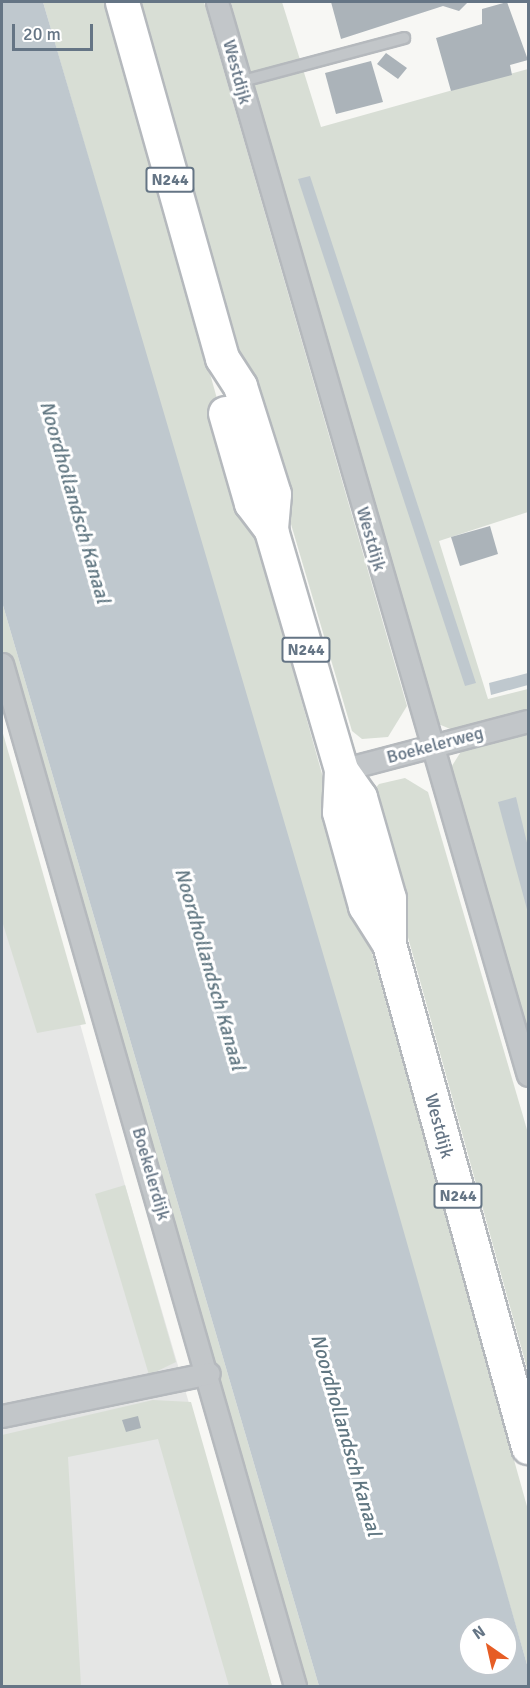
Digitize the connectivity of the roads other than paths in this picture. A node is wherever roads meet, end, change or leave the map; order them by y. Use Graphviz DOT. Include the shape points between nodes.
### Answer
graph roads {
  1 [pos="122,2"];
  2 [pos="217,2"];
  3 [pos="404,38"];
  4 [pos="239,82"];
  5 [pos="2,664"];
  6 [pos="528,721"];
  7 [pos="430,746"];
  8 [pos="341,770"];
  9 [pos="528,1075"];
  10 [pos="208,1373"];
  11 [pos="2,1416"];
  12 [pos="528,1447"];
  13 [pos="295,1686"];
  1 -- 8 [label="main road, Westdijk / N244" via="222,358 220,397 251,503 272,530"];
  2 -- 4 [label="street, Westdijk"];
  3 -- 4 [label="lane"];
  4 -- 7 [label="street, Westdijk"];
  5 -- 10 [label="street, Boekelerdijk"];
  6 -- 7 [label="street, Boekelerweg"];
  7 -- 8 [label="street, Boekelerweg"];
  7 -- 9 [label="street, Westdijk"];
  8 -- 12 [label="main road, Westdijk / N244" via="339,813 365,906 389,944"];
  10 -- 11 [label="street"];
  10 -- 13 [label="street, Boekelerdijk"];
}
